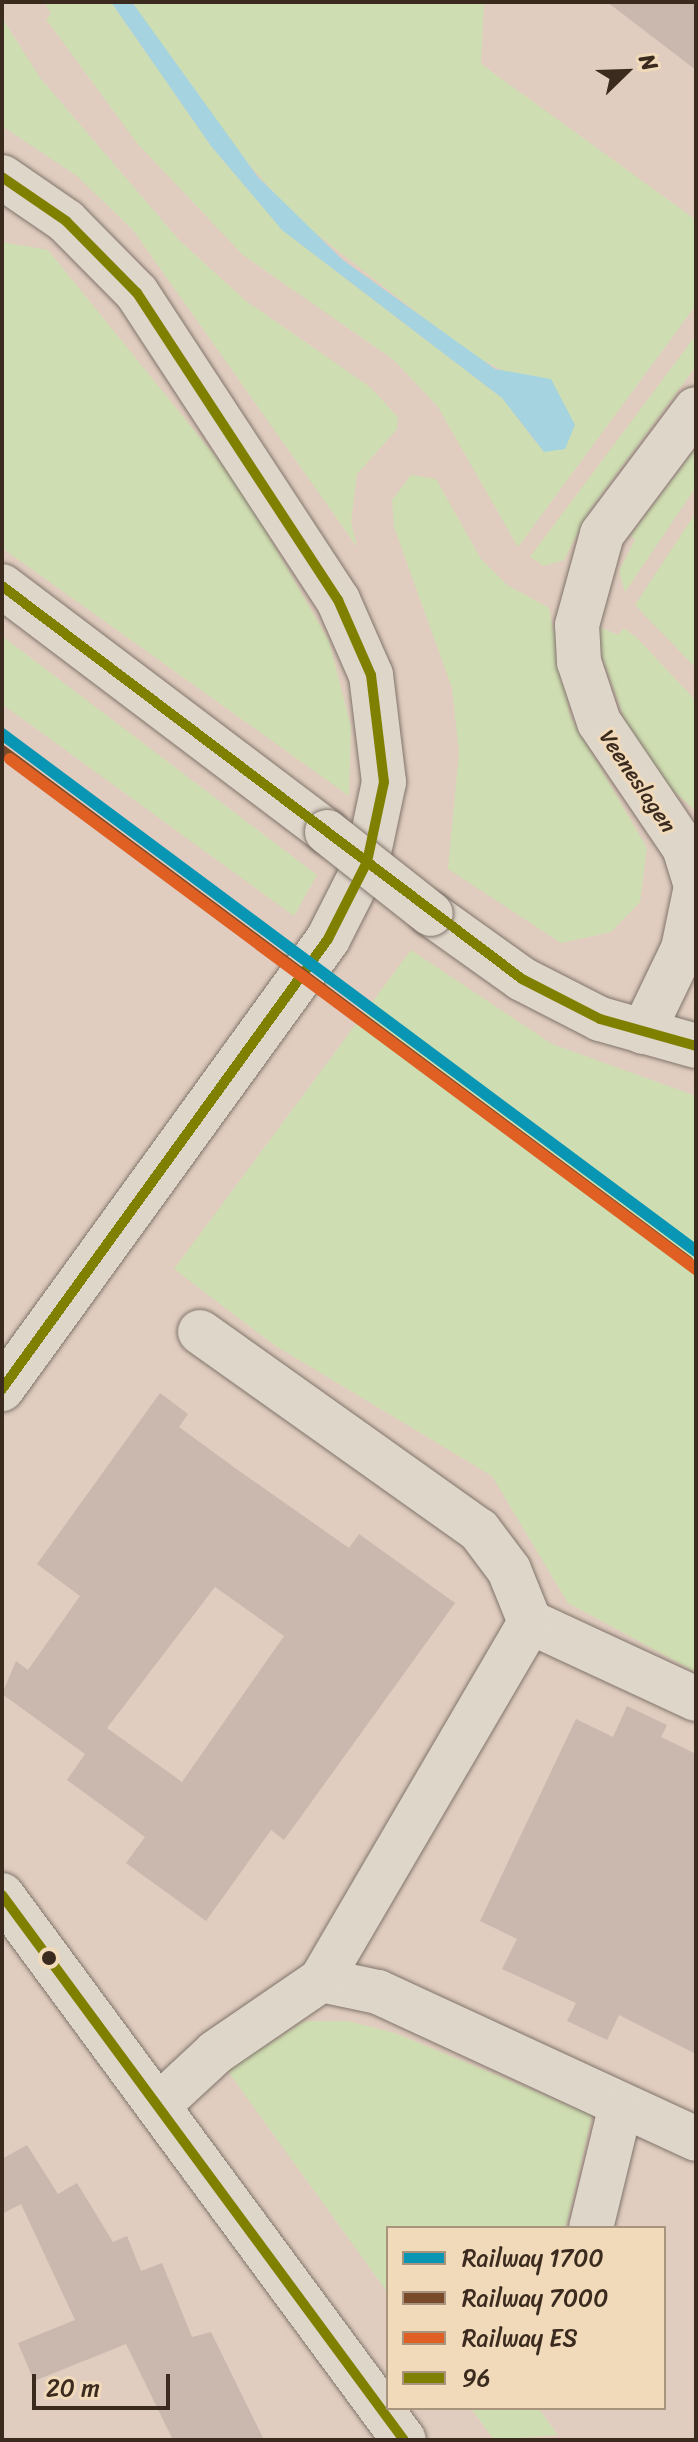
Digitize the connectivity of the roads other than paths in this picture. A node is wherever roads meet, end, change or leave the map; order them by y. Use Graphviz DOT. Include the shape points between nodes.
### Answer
graph roads {
  1 [pos="2,177"];
  2 [pos="696,409"];
  3 [pos="2,586"];
  4 [pos="643,1032"];
  5 [pos="696,1046"];
  6 [pos="200,1332"];
  7 [pos="2,1389"];
  8 [pos="530,1622"];
  9 [pos="696,1699"];
  10 [pos="2,1895"];
  11 [pos="321,1980"];
  12 [pos="160,2104"];
  13 [pos="620,2109"];
  14 [pos="696,2139"];
  15 [pos="591,2226"];
  16 [pos="404,2440"];
  1 -- 7 [label="street" via="66,221 137,293 338,600 371,675 384,782 367,862 328,939"];
  2 -- 4 [label="street, Veeneslagen" via="602,534 577,625 579,662 599,722 685,849 696,886 683,949"];
  3 -- 4 [label="street, bridge" via="522,979"];
  4 -- 5 [label="street"];
  6 -- 8 [label="street" via="479,1530 509,1570"];
  8 -- 9 [label="street"];
  8 -- 11 [label="street"];
  10 -- 12 [label="street"];
  11 -- 12 [label="street" via="216,2052"];
  11 -- 13 [label="street" via="378,1992"];
  12 -- 16 [label="street"];
  13 -- 14 [label="street"];
  13 -- 15 [label="street"];
}
